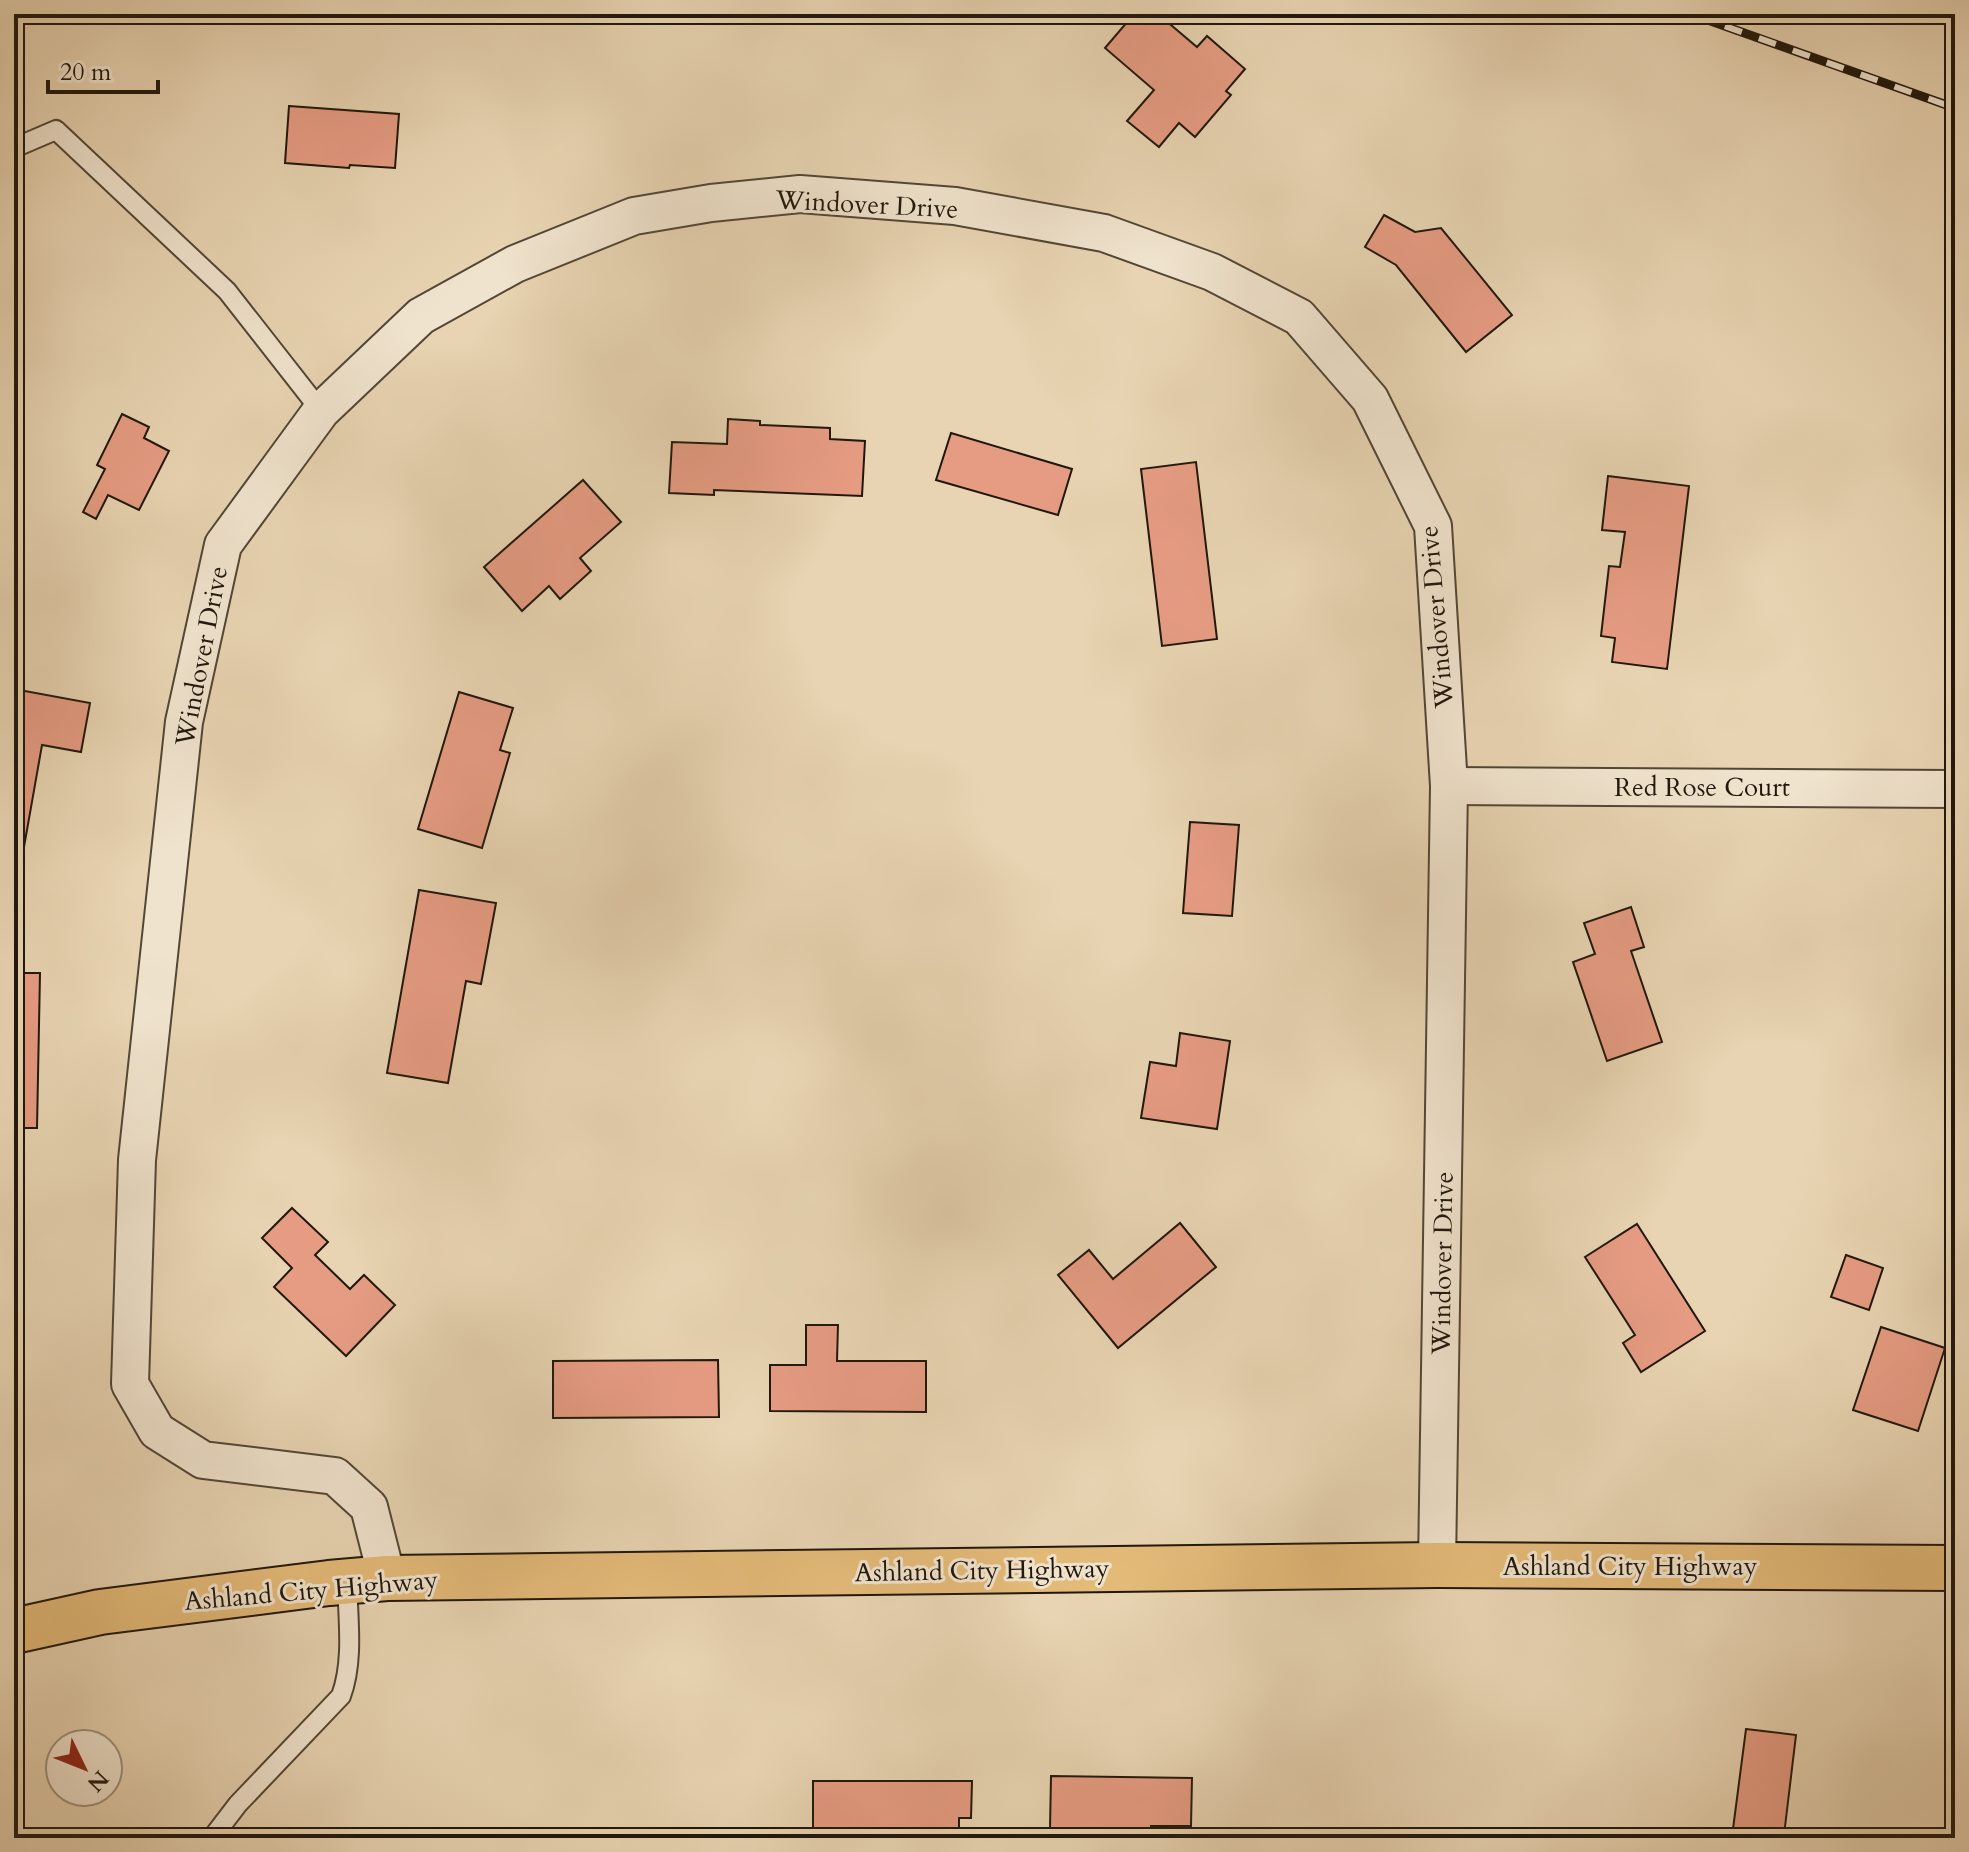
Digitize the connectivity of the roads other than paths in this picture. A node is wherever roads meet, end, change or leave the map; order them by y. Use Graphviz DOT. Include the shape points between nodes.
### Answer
graph roads {
  1 [pos="14,148"];
  2 [pos="321,411"];
  3 [pos="1449,786"];
  4 [pos="1955,789"];
  5 [pos="1437,1565"];
  6 [pos="1955,1568"];
  7 [pos="367,1580"];
  8 [pos="14,1631"];
  9 [pos="212,1838"];
  1 -- 2 [label="lane" via="56,130 227,291"];
  2 -- 3 [label="street, Windover Drive" via="421,316 515,264 634,216 800,194 955,206 1104,233 1212,272 1299,317 1370,399 1433,526"];
  2 -- 7 [label="street, Windover Drive" via="223,545 184,722 137,1160 130,1384 157,1431 203,1460 335,1476 369,1507"];
  3 -- 4 [label="street, Red Rose Court"];
  3 -- 5 [label="street, Windover Drive"];
  5 -- 6 [label="main road, Ashland City Highway"];
  5 -- 7 [label="main road, Ashland City Highway"];
  7 -- 8 [label="main road, Ashland City Highway" via="100,1612"];
  7 -- 9 [label="lane" via="341,1696"];
}
